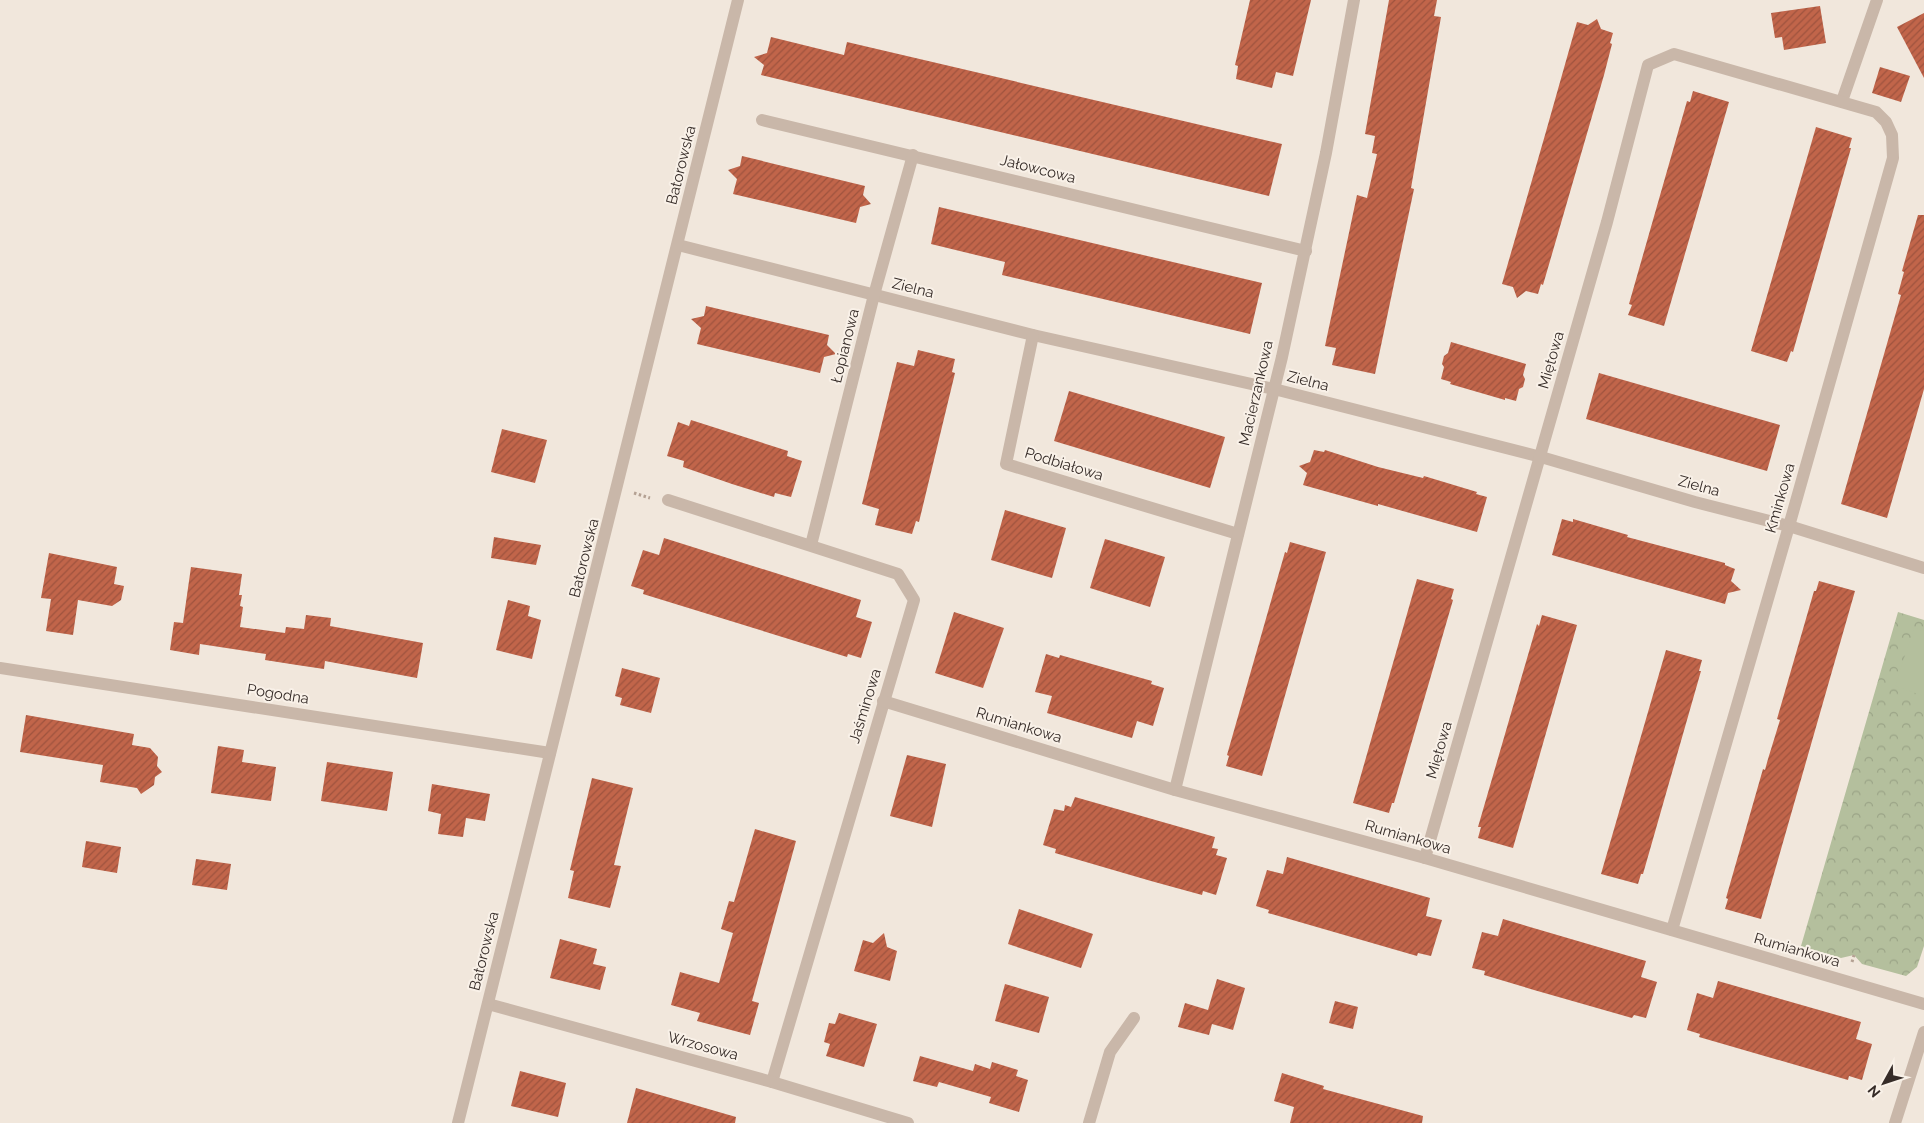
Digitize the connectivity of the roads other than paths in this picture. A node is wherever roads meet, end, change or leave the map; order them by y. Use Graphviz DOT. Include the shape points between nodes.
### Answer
graph roads {
  1 [pos="738,0"];
  2 [pos="1354,0"];
  3 [pos="1876,0"];
  4 [pos="1842,101"];
  5 [pos="762,120"];
  6 [pos="913,155"];
  7 [pos="678,245"];
  8 [pos="1306,251"];
  9 [pos="874,295"];
  10 [pos="1032,335"];
  11 [pos="1274,389"];
  12 [pos="1541,457"];
  13 [pos="668,500"];
  14 [pos="1789,526"];
  15 [pos="1238,534"];
  16 [pos="811,546"];
  17 [pos="1924,568"];
  18 [pos="0,668"];
  19 [pos="883,701"];
  20 [pos="550,753"];
  21 [pos="1175,790"];
  22 [pos="1425,858"];
  23 [pos="1672,930"];
  24 [pos="488,1004"];
  25 [pos="1924,1004"];
  26 [pos="1134,1018"];
  27 [pos="1924,1032"];
  28 [pos="772,1082"];
  29 [pos="458,1123"];
  30 [pos="908,1123"];
  31 [pos="1089,1123"];
  32 [pos="1895,1123"];
  1 -- 7 [label="street, Batorowska"];
  2 -- 8 [label="street, Macierzankowa"];
  3 -- 4 [label="street"];
  4 -- 12 [label="street, Miętowa" via="1674,54 1648,65"];
  4 -- 14 [label="street, Kminkowa" via="1876,112 1886,122 1892,135 1893,158"];
  5 -- 6 [label="street, Jałowcowa"];
  6 -- 8 [label="street, Jałowcowa"];
  6 -- 9 [label="street, Łopianowa"];
  7 -- 9 [label="street, Zielna"];
  7 -- 20 [label="street, Batorowska"];
  8 -- 11 [label="street, Macierzankowa"];
  9 -- 10 [label="street, Zielna"];
  9 -- 16 [label="street, Łopianowa"];
  10 -- 11 [label="street, Zielna"];
  10 -- 15 [label="street, Podbiałowa" via="1006,464"];
  11 -- 12 [label="street, Zielna"];
  11 -- 15 [label="street, Macierzankowa"];
  12 -- 14 [label="street, Zielna"];
  12 -- 22 [label="street, Miętowa"];
  13 -- 16 [label="street, Jaśminowa"];
  14 -- 17 [label="street, Zielna"];
  14 -- 23 [label="street, Kminkowa"];
  15 -- 21 [label="street, Macierzankowa"];
  16 -- 19 [label="street, Jaśminowa" via="898,574 914,600"];
  18 -- 20 [label="street, Pogodna"];
  19 -- 21 [label="street, Rumiankowa"];
  19 -- 28 [label="street, Jaśminowa"];
  20 -- 24 [label="street, Batorowska"];
  21 -- 22 [label="street, Rumiankowa"];
  22 -- 23 [label="street, Rumiankowa"];
  23 -- 25 [label="street, Rumiankowa"];
  24 -- 28 [label="street, Wrzosowa"];
  24 -- 29 [label="street, Batorowska"];
  26 -- 31 [label="street" via="1110,1052"];
  27 -- 32 [label="street"];
  28 -- 30 [label="street, Wrzosowa"];
}
